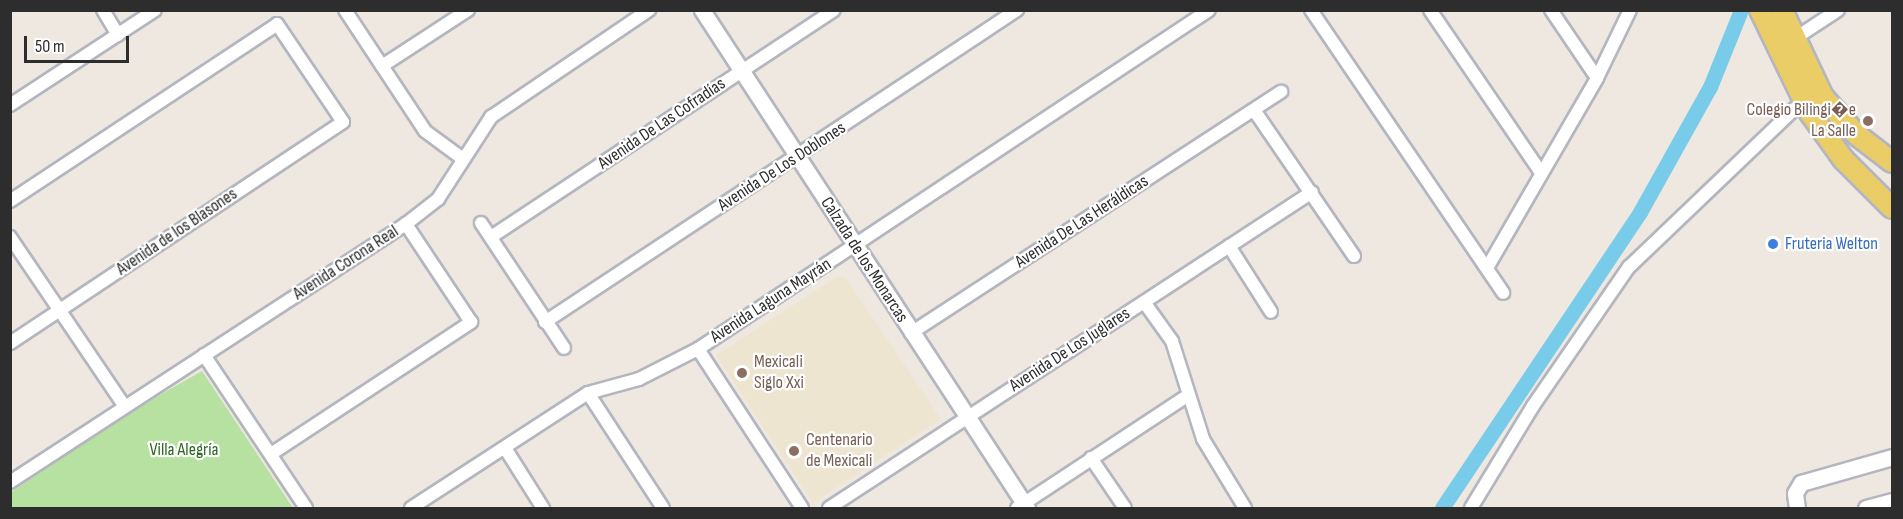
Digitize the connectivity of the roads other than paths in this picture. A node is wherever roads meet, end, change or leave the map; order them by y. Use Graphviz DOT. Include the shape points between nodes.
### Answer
graph roads {
  1 [pos="103,10"];
  2 [pos="155,10"];
  3 [pos="345,10"];
  4 [pos="468,10"];
  5 [pos="649,10"];
  6 [pos="702,10"];
  7 [pos="834,10"];
  8 [pos="1017,10"];
  9 [pos="1209,10"];
  10 [pos="1311,10"];
  11 [pos="1551,10"];
  12 [pos="1630,10"];
  13 [pos="1760,10"];
  14 [pos="1782,10"];
  15 [pos="1838,10"];
  16 [pos="1435,12"];
  17 [pos="118,34"];
  18 [pos="1786,44"];
  19 [pos="382,66"];
  20 [pos="741,72"];
  21 [pos="1597,78"];
  22 [pos="1281,92"];
  23 [pos="1803,100"];
  24 [pos="10,105"];
  25 [pos="1254,110"];
  26 [pos="796,157"];
  27 [pos="463,159"];
  28 [pos="1893,162"];
  29 [pos="1540,173"];
  30 [pos="1312,192"];
  31 [pos="10,201"];
  32 [pos="1893,208"];
  33 [pos="481,223"];
  34 [pos="406,224"];
  35 [pos="10,237"];
  36 [pos="491,237"];
  37 [pos="855,245"];
  38 [pos="1229,246"];
  39 [pos="1354,256"];
  40 [pos="1487,268"];
  41 [pos="1503,293"];
  42 [pos="1144,302"];
  43 [pos="60,310"];
  44 [pos="1271,312"];
  45 [pos="545,322"];
  46 [pos="911,333"];
  47 [pos="10,343"];
  48 [pos="564,348"];
  49 [pos="698,349"];
  50 [pos="204,355"];
  51 [pos="588,393"];
  52 [pos="1187,396"];
  53 [pos="125,407"];
  54 [pos="967,417"];
  55 [pos="505,448"];
  56 [pos="271,454"];
  57 [pos="1893,457"];
  58 [pos="1091,458"];
  59 [pos="10,482"];
  60 [pos="1893,501"];
  61 [pos="1023,507"];
  62 [pos="306,508"];
  63 [pos="411,508"];
  64 [pos="543,508"];
  65 [pos="663,508"];
  66 [pos="802,508"];
  67 [pos="829,508"];
  68 [pos="1125,508"];
  69 [pos="1245,508"];
  70 [pos="1471,508"];
  71 [pos="1797,508"];
  72 [pos="1866,508"];
  1 -- 17 [label="street"];
  2 -- 17 [label="street"];
  3 -- 19 [label="street"];
  4 -- 19 [label="street"];
  5 -- 27 [label="street, Avenida Corona Real" via="490,117"];
  6 -- 20 [label="street, Calzada de los Monarcas"];
  7 -- 20 [label="street, Avenida De Las Cofradías"];
  8 -- 26 [label="street, Avenida De Los Doblones"];
  9 -- 37 [label="street, Avenida Laguna Mayrán"];
  10 -- 40 [label="street"];
  11 -- 21 [label="street"];
  12 -- 21 [label="street"];
  13 -- 18 [label="main road"];
  14 -- 18 [label="main road"];
  15 -- 18 [label="street"];
  16 -- 29 [label="street"];
  17 -- 24 [label="street"];
  18 -- 23 [label="main road"];
  18 -- 28 [label="main road" via="1823,97 1857,135"];
  19 -- 27 [label="street" via="425,131"];
  20 -- 26 [label="street, Calzada de los Monarcas"];
  20 -- 36 [label="street, Avenida De Las Cofradías"];
  21 -- 29 [label="street"];
  22 -- 25 [label="street, Avenida De Las Heráldicas"];
  23 -- 32 [label="main road" via="1843,159"];
  23 -- 70 [label="street" via="1670,226 1608,292"];
  25 -- 30 [label="street"];
  25 -- 46 [label="street, Avenida De Las Heráldicas"];
  26 -- 37 [label="street, Calzada de los Monarcas"];
  26 -- 45 [label="street, Avenida De Los Doblones"];
  27 -- 34 [label="street, Avenida Corona Real" via="438,199"];
  29 -- 40 [label="street"];
  30 -- 38 [label="street, Avenida De Los Juglares"];
  30 -- 39 [label="street"];
  31 -- 43 [label="street, Avenida de los Blasones" via="277,24 343,122"];
  33 -- 36 [label="street"];
  34 -- 50 [label="street, Avenida Corona Real"];
  34 -- 56 [label="street" via="471,322"];
  35 -- 43 [label="street"];
  36 -- 45 [label="street"];
  37 -- 46 [label="street, Calzada de los Monarcas"];
  37 -- 49 [label="street, Avenida Laguna Mayrán"];
  38 -- 42 [label="street, Avenida De Los Juglares"];
  38 -- 44 [label="street"];
  40 -- 41 [label="street"];
  42 -- 52 [label="street" via="1172,340"];
  42 -- 54 [label="street, Avenida De Los Juglares"];
  43 -- 47 [label="street, Avenida de los Blasones"];
  43 -- 53 [label="street"];
  45 -- 48 [label="street"];
  46 -- 54 [label="street, Calzada de los Monarcas"];
  49 -- 51 [label="street, Avenida Laguna Mayrán" via="639,379"];
  49 -- 66 [label="street"];
  50 -- 53 [label="street, Avenida Corona Real"];
  50 -- 56 [label="street"];
  51 -- 55 [label="street, Avenida Laguna Mayrán"];
  51 -- 65 [label="street"];
  52 -- 58 [label="street"];
  52 -- 69 [label="street" via="1203,439"];
  53 -- 59 [label="street, Avenida Corona Real"];
  54 -- 61 [label="street, Calzada de los Monarcas"];
  54 -- 67 [label="street, Avenida De Los Juglares"];
  55 -- 63 [label="street, Avenida Laguna Mayrán"];
  55 -- 64 [label="street"];
  56 -- 62 [label="street"];
  57 -- 71 [label="street" via="1801,483 1795,493"];
  58 -- 61 [label="street"];
  58 -- 68 [label="street"];
  60 -- 72 [label="street"];
}
